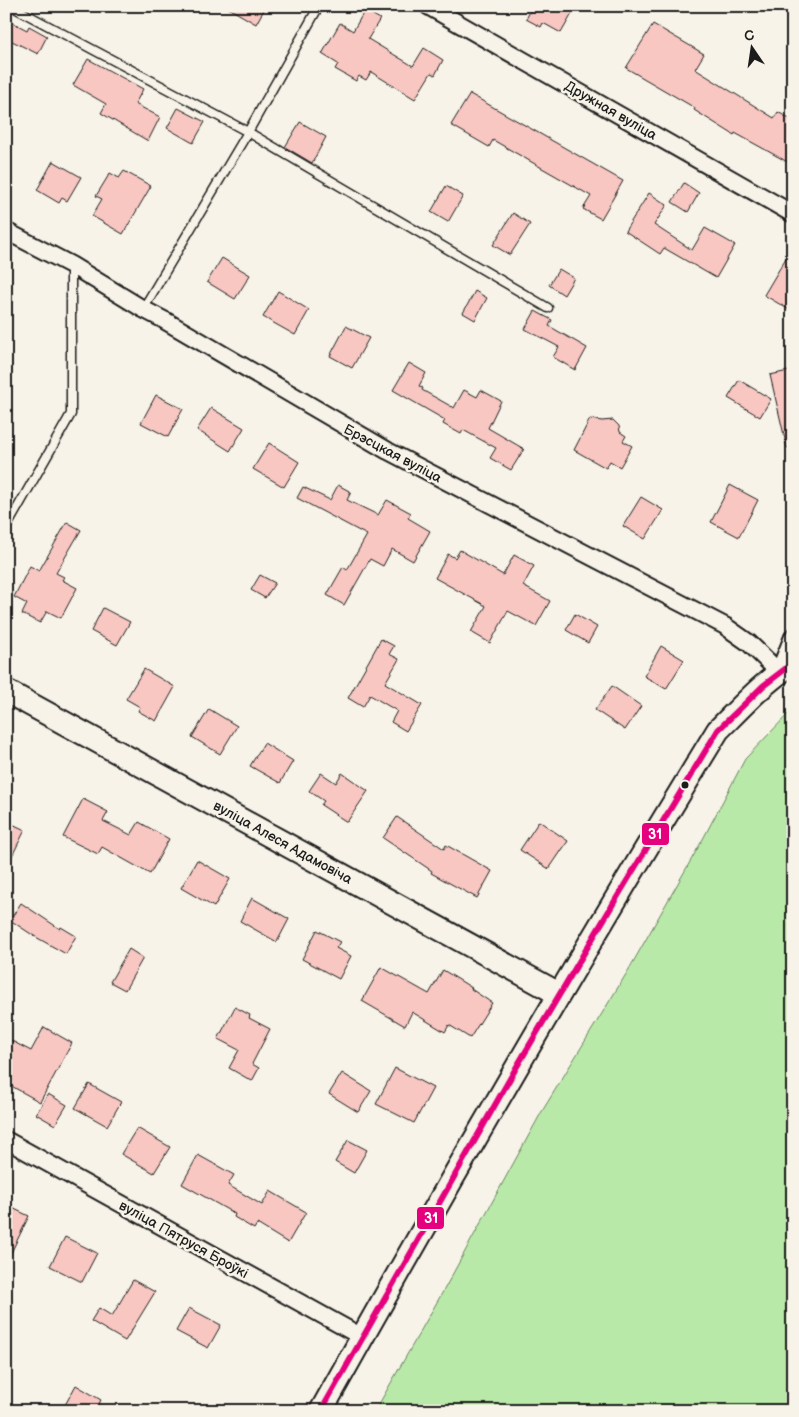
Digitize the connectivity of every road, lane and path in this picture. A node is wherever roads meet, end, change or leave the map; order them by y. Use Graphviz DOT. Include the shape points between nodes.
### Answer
graph roads {
  1 [pos="11,6"];
  2 [pos="318,6"];
  3 [pos="428,6"];
  4 [pos="248,132"];
  5 [pos="793,214"];
  6 [pos="6,231"];
  7 [pos="71,265"];
  8 [pos="548,308"];
  9 [pos="142,309"];
  10 [pos="6,528"];
  11 [pos="793,637"];
  12 [pos="786,668"];
  13 [pos="6,691"];
  14 [pos="559,994"];
  15 [pos="6,1140"];
  16 [pos="362,1337"];
  17 [pos="321,1411"];
  1 -- 4 [label="lane"];
  2 -- 4 [label="lane"];
  3 -- 5 [label="street, Дружная вуліца"];
  4 -- 8 [label="lane"];
  4 -- 9 [label="lane"];
  6 -- 7 [label="street, Брэсцкая вуліца"];
  7 -- 9 [label="street, Брэсцкая вуліца"];
  7 -- 10 [label="lane" via="72,414"];
  9 -- 12 [label="street, Брэсцкая вуліца" via="388,451 725,626"];
  11 -- 12 [label="street"];
  12 -- 14 [label="main road" via="718,730"];
  13 -- 14 [label="main road, вуліца Алеся Адамовіча"];
  14 -- 16 [label="main road"];
  15 -- 16 [label="street, вуліца Пятруся Броўкі"];
  16 -- 17 [label="main road"];
}
